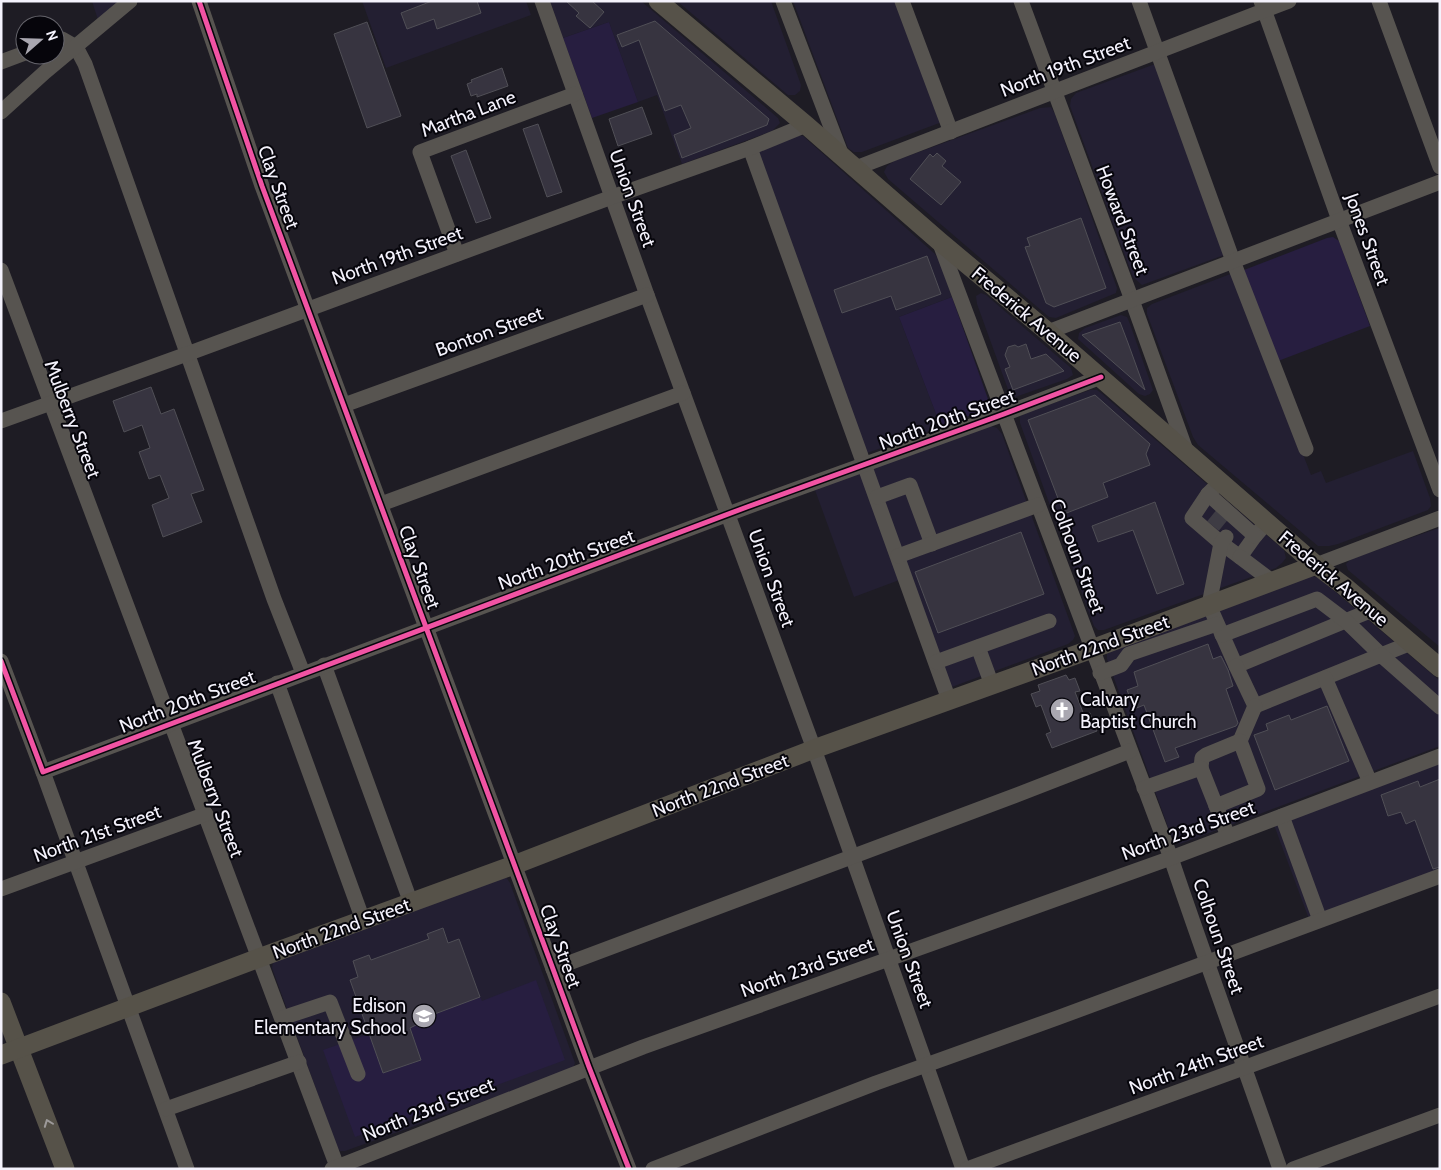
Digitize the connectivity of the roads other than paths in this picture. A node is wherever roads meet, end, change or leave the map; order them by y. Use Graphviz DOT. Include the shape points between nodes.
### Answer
graph roads {
  1 [pos="130,1"];
  2 [pos="198,1"];
  3 [pos="542,1"];
  4 [pos="658,1"];
  5 [pos="782,1"];
  6 [pos="902,1"];
  7 [pos="1021,1"];
  8 [pos="1139,1"];
  9 [pos="1289,1"];
  10 [pos="1379,1"];
  11 [pos="1263,6"];
  12 [pos="65,41"];
  13 [pos="76,47"];
  14 [pos="1158,52"];
  15 [pos="15,57"];
  16 [pos="1,62"];
  17 [pos="1054,91"];
  18 [pos="575,94"];
  19 [pos="1,112"];
  20 [pos="806,125"];
  21 [pos="951,132"];
  22 [pos="750,148"];
  23 [pos="849,162"];
  24 [pos="1440,167"];
  25 [pos="1440,182"];
  26 [pos="612,197"];
  27 [pos="1339,220"];
  28 [pos="939,241"];
  29 [pos="457,254"];
  30 [pos="1234,261"];
  31 [pos="1,270"];
  32 [pos="647,295"];
  33 [pos="1132,300"];
  34 [pos="308,309"];
  35 [pos="1048,332"];
  36 [pos="187,354"];
  37 [pos="1101,378"];
  38 [pos="683,393"];
  39 [pos="51,403"];
  40 [pos="344,405"];
  41 [pos="1004,414"];
  42 [pos="1,420"];
  43 [pos="1306,450"];
  44 [pos="1187,452"];
  45 [pos="865,464"];
  46 [pos="1214,488"];
  47 [pos="1440,490"];
  48 [pos="877,497"];
  49 [pos="381,504"];
  50 [pos="1038,505"];
  51 [pos="728,514"];
  52 [pos="1440,518"];
  53 [pos="1218,521"];
  54 [pos="1261,529"];
  55 [pos="1230,532"];
  56 [pos="932,544"];
  57 [pos="898,556"];
  58 [pos="1240,557"];
  59 [pos="1316,565"];
  60 [pos="1273,582"];
  61 [pos="1209,605"];
  62 [pos="1372,610"];
  63 [pos="1049,621"];
  64 [pos="1346,621"];
  65 [pos="426,627"];
  66 [pos="1220,630"];
  67 [pos="1411,643"];
  68 [pos="978,647"];
  69 [pos="1092,649"];
  70 [pos="1381,656"];
  71 [pos="1,661"];
  72 [pos="936,662"];
  73 [pos="324,665"];
  74 [pos="1236,666"];
  75 [pos="1440,668"];
  76 [pos="303,673"];
  77 [pos="1100,673"];
  78 [pos="1325,678"];
  79 [pos="277,683"];
  80 [pos="992,685"];
  81 [pos="1436,698"];
  82 [pos="949,700"];
  83 [pos="1255,706"];
  84 [pos="171,723"];
  85 [pos="1240,741"];
  86 [pos="814,749"];
  87 [pos="1130,751"];
  88 [pos="1440,756"];
  89 [pos="1201,768"];
  90 [pos="43,772"];
  91 [pos="1370,782"];
  92 [pos="1144,788"];
  93 [pos="1216,806"];
  94 [pos="206,814"];
  95 [pos="1282,816"];
  96 [pos="1228,836"];
  97 [pos="852,856"];
  98 [pos="1171,858"];
  99 [pos="75,862"];
  100 [pos="514,864"];
  101 [pos="1440,876"];
  102 [pos="1,889"];
  103 [pos="411,903"];
  104 [pos="363,920"];
  105 [pos="1320,920"];
  106 [pos="260,958"];
  107 [pos="888,959"];
  108 [pos="1206,962"];
  109 [pos="553,969"];
  110 [pos="1440,996"];
  111 [pos="1,1002"];
  112 [pos="129,1007"];
  113 [pos="282,1018"];
  114 [pos="10,1051"];
  115 [pos="299,1062"];
  116 [pos="926,1065"];
  117 [pos="589,1067"];
  118 [pos="1245,1067"];
  119 [pos="358,1074"];
  120 [pos="166,1109"];
  121 [pos="1440,1115"];
  122 [pos="336,1168"];
  123 [pos="65,1169"];
  124 [pos="187,1169"];
  125 [pos="629,1169"];
  126 [pos="653,1169"];
  127 [pos="965,1169"];
  128 [pos="1280,1169"];
  129 [pos="1293,1169"];
  1 -- 13 [label="street"];
  2 -- 34 [label="street, Clay Street"];
  3 -- 18 [label="street, Union Street"];
  4 -- 20 [label="main road, Frederick Avenue"];
  5 -- 23 [label="street"];
  6 -- 21 [label="street"];
  7 -- 17 [label="street, Howard Street"];
  8 -- 14 [label="street"];
  9 -- 11 [label="street, North 19th Street"];
  10 -- 24 [label="street"];
  11 -- 14 [label="street, North 19th Street"];
  11 -- 27 [label="street, Jones Street"];
  12 -- 13 [label="street"];
  13 -- 19 [label="street"];
  13 -- 36 [label="street" via="85,64"];
  14 -- 17 [label="street, North 19th Street"];
  14 -- 30 [label="street"];
  15 -- 16 [label="street"];
  17 -- 21 [label="street, North 19th Street"];
  17 -- 33 [label="street, Howard Street"];
  18 -- 26 [label="street, Union Street"];
  18 -- 29 [label="street, Martha Lane" via="420,152"];
  20 -- 22 [label="street, North 19th Street"];
  20 -- 23 [label="main road, Frederick Avenue"];
  21 -- 23 [label="street, North 19th Street"];
  22 -- 26 [label="street, North 19th Street"];
  22 -- 45 [label="street"];
  23 -- 28 [label="main road, Frederick Avenue"];
  25 -- 27 [label="street"];
  26 -- 29 [label="street, North 19th Street"];
  26 -- 32 [label="street, Union Street"];
  27 -- 30 [label="street"];
  27 -- 47 [label="street, Jones Street"];
  28 -- 35 [label="main road, Frederick Avenue"];
  28 -- 41 [label="street, Colhoun Street"];
  29 -- 34 [label="street, North 19th Street"];
  30 -- 33 [label="street"];
  30 -- 43 [label="street"];
  31 -- 39 [label="street, Mulberry Street"];
  32 -- 38 [label="street, Union Street"];
  32 -- 40 [label="street, Bonton Street"];
  33 -- 35 [label="street"];
  33 -- 44 [label="street, Howard Street"];
  34 -- 36 [label="street, North 19th Street"];
  34 -- 40 [label="street, Clay Street"];
  35 -- 37 [label="main road, Frederick Avenue"];
  36 -- 39 [label="street, North 19th Street"];
  36 -- 76 [label="street"];
  37 -- 41 [label="street, North 20th Street"];
  37 -- 44 [label="main road, Frederick Avenue"];
  38 -- 49 [label="street"];
  38 -- 51 [label="street, Union Street"];
  39 -- 42 [label="street, North 19th Street"];
  39 -- 84 [label="street, Mulberry Street"];
  40 -- 49 [label="street, Clay Street"];
  41 -- 45 [label="street, North 20th Street"];
  41 -- 50 [label="street, Colhoun Street"];
  44 -- 46 [label="main road, Frederick Avenue"];
  45 -- 48 [label="street"];
  45 -- 51 [label="street, North 20th Street"];
  46 -- 53 [label="street"];
  46 -- 53 [label="street" via="1192,518"];
  46 -- 54 [label="main road, Frederick Avenue"];
  48 -- 56 [label="street" via="910,486"];
  48 -- 57 [label="street"];
  49 -- 65 [label="street, Clay Street"];
  50 -- 56 [label="street"];
  50 -- 69 [label="street, Colhoun Street"];
  51 -- 65 [label="street, North 20th Street"];
  51 -- 86 [label="street, Union Street"];
  52 -- 59 [label="street, North 22nd Street"];
  53 -- 55 [label="street"];
  53 -- 55 [label="street"];
  54 -- 55 [label="street"];
  54 -- 58 [label="street"];
  54 -- 59 [label="main road, Frederick Avenue"];
  55 -- 58 [label="street"];
  55 -- 61 [label="street"];
  56 -- 57 [label="street"];
  57 -- 72 [label="street"];
  58 -- 60 [label="street"];
  59 -- 60 [label="main road, North 22nd Street"];
  59 -- 62 [label="main road, Frederick Avenue"];
  60 -- 61 [label="main road, North 22nd Street"];
  61 -- 66 [label="street"];
  61 -- 69 [label="main road, North 22nd Street"];
  62 -- 64 [label="street"];
  62 -- 67 [label="main road, Frederick Avenue"];
  63 -- 68 [label="street"];
  64 -- 66 [label="street" via="1317,599"];
  64 -- 70 [label="street"];
  64 -- 74 [label="street"];
  65 -- 73 [label="street, North 20th Street"];
  65 -- 100 [label="street, Clay Street"];
  66 -- 74 [label="street"];
  66 -- 77 [label="street" via="1130,654 1121,665"];
  67 -- 70 [label="street"];
  67 -- 75 [label="main road, Frederick Avenue"];
  68 -- 72 [label="street"];
  68 -- 80 [label="street"];
  69 -- 77 [label="street, Colhoun Street"];
  69 -- 80 [label="main road, North 22nd Street"];
  70 -- 78 [label="street"];
  70 -- 81 [label="street"];
  71 -- 90 [label="street"];
  72 -- 82 [label="street"];
  73 -- 76 [label="street, North 20th Street"];
  73 -- 103 [label="street"];
  74 -- 83 [label="street"];
  76 -- 79 [label="street, North 20th Street"];
  77 -- 87 [label="street, Colhoun Street"];
  78 -- 83 [label="street"];
  78 -- 91 [label="street"];
  79 -- 84 [label="street, North 20th Street"];
  79 -- 104 [label="street"];
  80 -- 82 [label="main road, North 22nd Street"];
  82 -- 86 [label="main road, North 22nd Street"];
  83 -- 85 [label="street"];
  84 -- 90 [label="street, North 20th Street"];
  84 -- 94 [label="street, Mulberry Street"];
  85 -- 89 [label="street" via="1206,755 1202,758"];
  85 -- 93 [label="street" via="1258,789"];
  86 -- 97 [label="street, Union Street"];
  86 -- 100 [label="main road, North 22nd Street"];
  87 -- 92 [label="street, Colhoun Street"];
  87 -- 97 [label="street"];
  88 -- 91 [label="street, North 23rd Street"];
  89 -- 92 [label="street"];
  89 -- 93 [label="street"];
  90 -- 99 [label="street"];
  91 -- 95 [label="street, North 23rd Street"];
  92 -- 98 [label="street, Colhoun Street"];
  93 -- 96 [label="street"];
  94 -- 99 [label="street, North 21st Street"];
  94 -- 106 [label="street, Mulberry Street"];
  95 -- 96 [label="street, North 23rd Street"];
  95 -- 105 [label="street"];
  96 -- 98 [label="street, North 23rd Street"];
  97 -- 107 [label="street, Union Street"];
  97 -- 109 [label="street"];
  98 -- 107 [label="street, North 23rd Street"];
  98 -- 108 [label="street, Colhoun Street"];
  99 -- 102 [label="street, North 21st Street"];
  99 -- 112 [label="street"];
  100 -- 103 [label="main road, North 22nd Street"];
  100 -- 109 [label="street, Clay Street"];
  101 -- 105 [label="street"];
  103 -- 104 [label="main road, North 22nd Street"];
  104 -- 106 [label="main road, North 22nd Street"];
  105 -- 108 [label="street"];
  106 -- 112 [label="main road, North 22nd Street"];
  106 -- 113 [label="street, Mulberry Street"];
  107 -- 116 [label="street, Union Street"];
  107 -- 117 [label="street, North 23rd Street"];
  108 -- 116 [label="street"];
  108 -- 118 [label="street, Colhoun Street"];
  109 -- 117 [label="street, Clay Street"];
  110 -- 118 [label="street, North 24th Street"];
  111 -- 114 [label="main road"];
  112 -- 114 [label="main road, North 22nd Street"];
  112 -- 120 [label="street"];
  113 -- 115 [label="street, Mulberry Street"];
  113 -- 119 [label="street" via="330,1002"];
  123 -- 114 [label="main road, one-way"];
  115 -- 120 [label="street"];
  115 -- 122 [label="street, Mulberry Street"];
  116 -- 126 [label="street"];
  116 -- 127 [label="street, Union Street"];
  117 -- 122 [label="street, North 23rd Street"];
  117 -- 125 [label="street, Clay Street"];
  118 -- 127 [label="street, North 24th Street"];
  118 -- 128 [label="street, Colhoun Street"];
  120 -- 124 [label="street"];
  121 -- 129 [label="street"];
}
